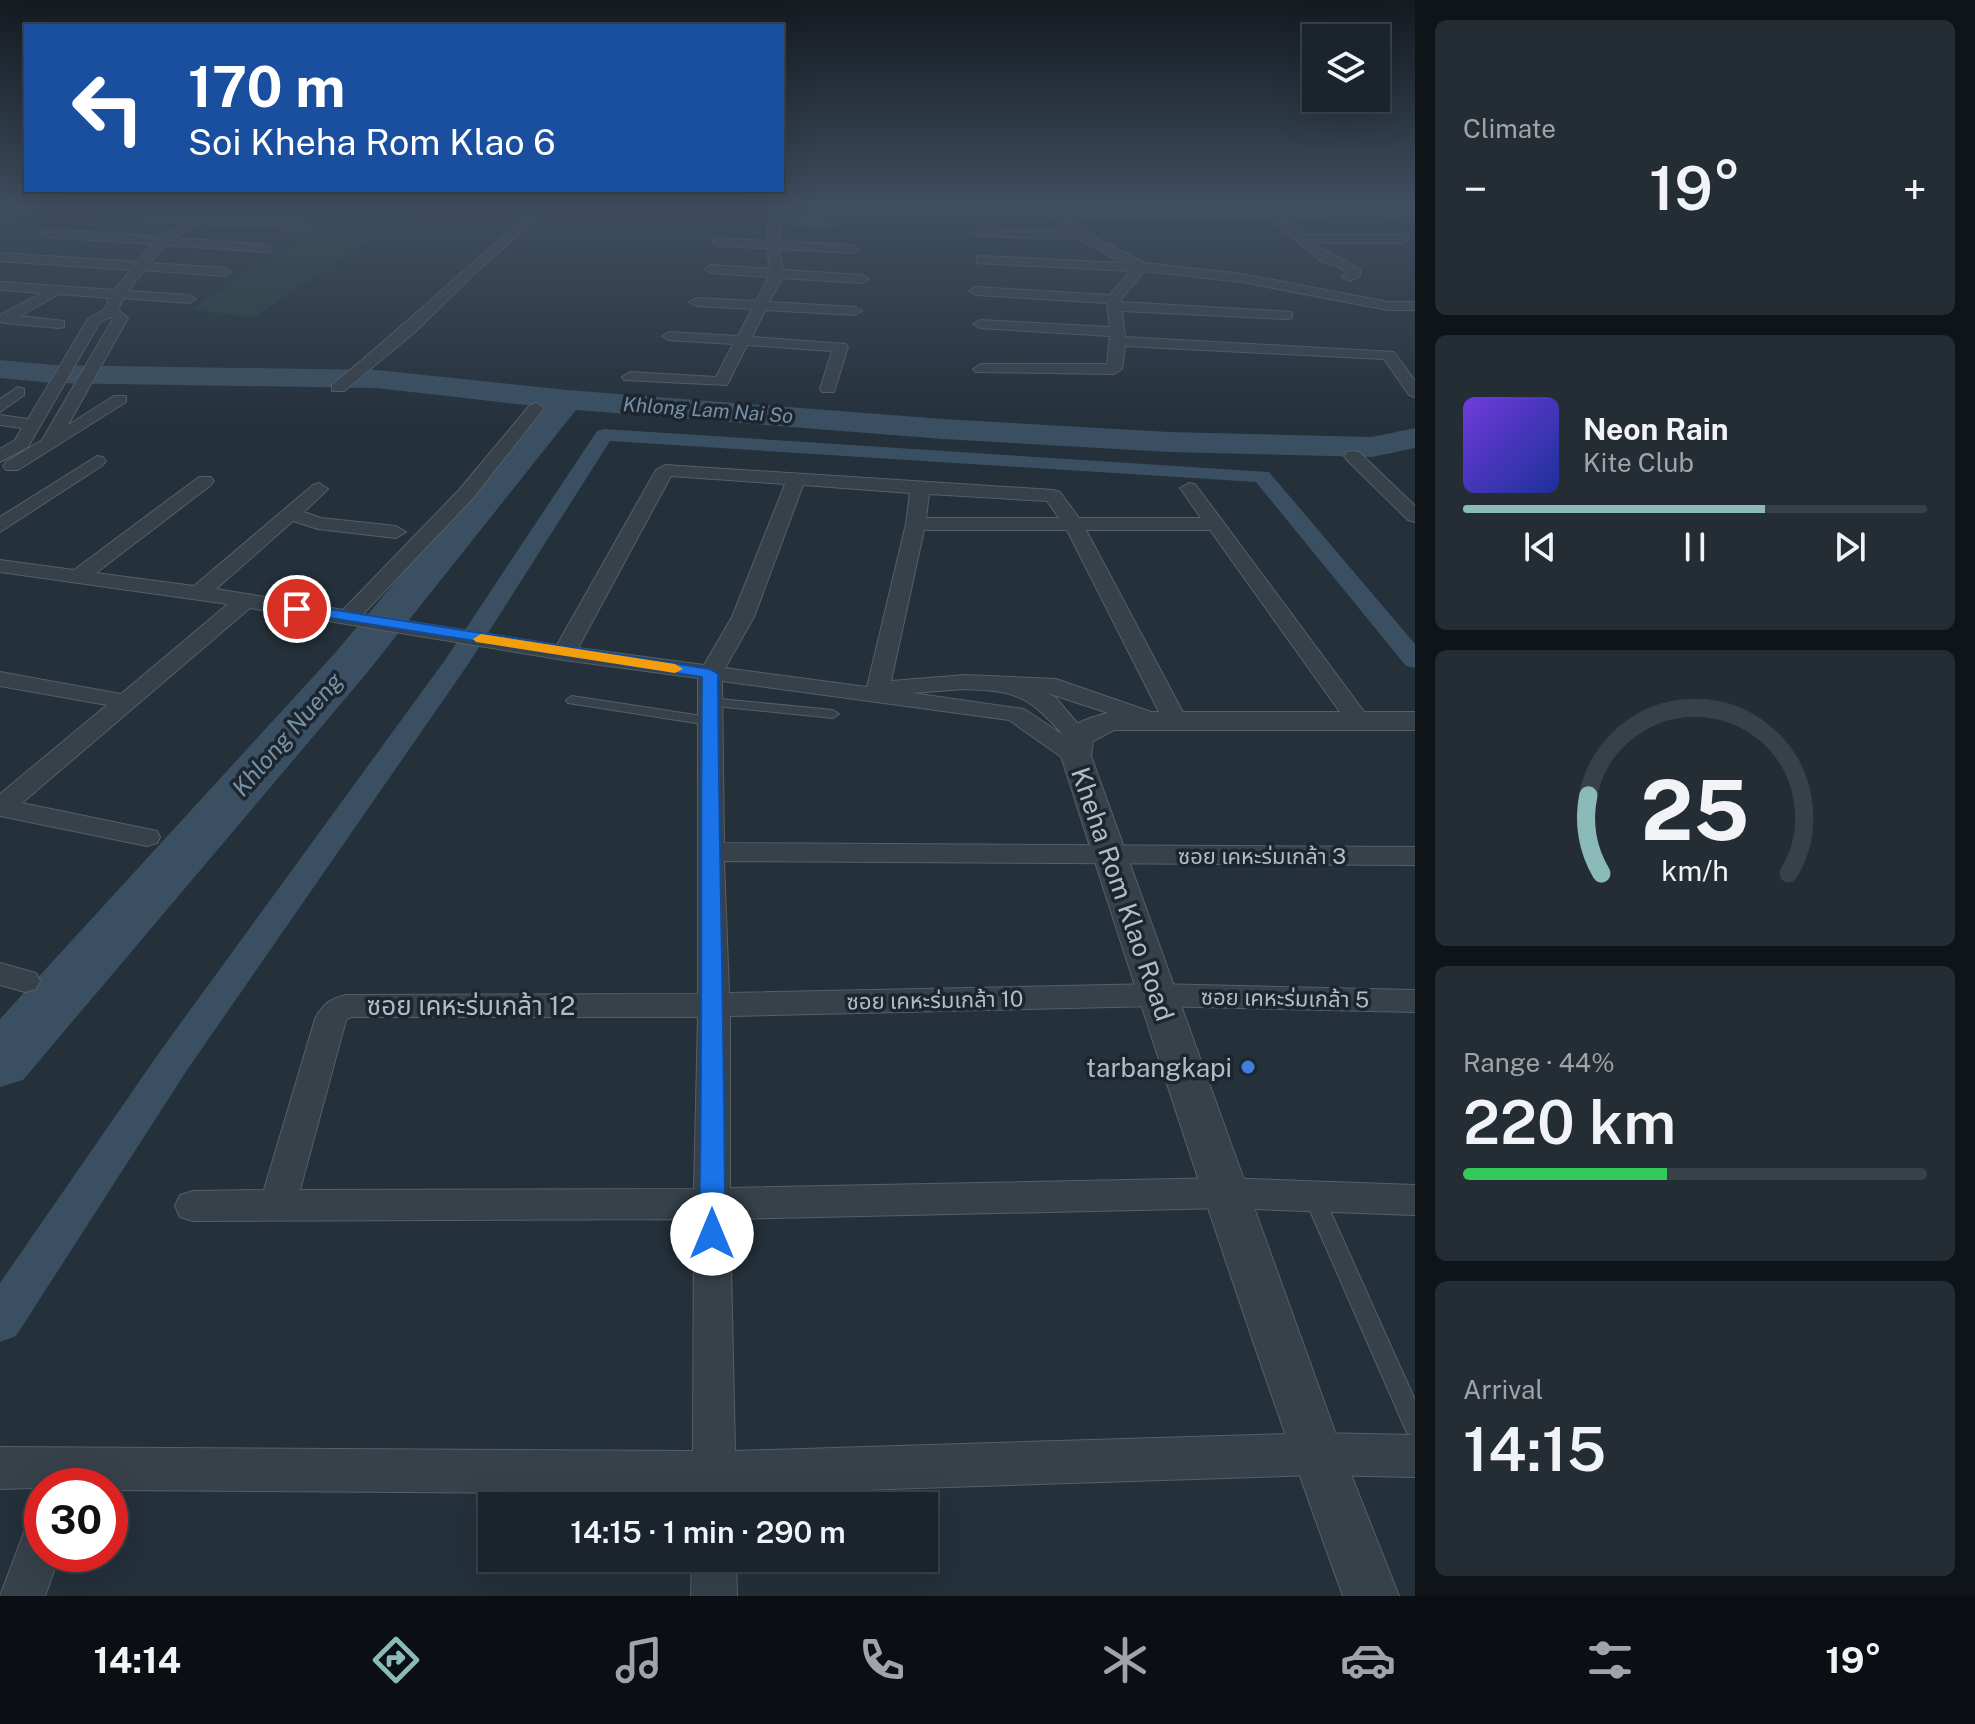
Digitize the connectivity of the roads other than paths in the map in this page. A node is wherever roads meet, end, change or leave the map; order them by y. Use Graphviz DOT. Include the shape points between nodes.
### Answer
graph roads {
  1 [pos="128,280"];
  2 [pos="459,280"];
  3 [pos="773,280"];
  4 [pos="1131,280"];
  5 [pos="1255,280"];
  6 [pos="1354,280"];
  7 [pos="0,286"];
  8 [pos="57,290"];
  9 [pos="976,291"];
  10 [pos="117,295"];
  11 [pos="189,299"];
  12 [pos="696,302"];
  13 [pos="1115,302"];
  14 [pos="760,305"];
  15 [pos="1388,306"];
  16 [pos="1415,306"];
  17 [pos="111,311"];
  18 [pos="855,311"];
  19 [pos="1287,315"];
  20 [pos="2,319"];
  21 [pos="1406,320"];
  22 [pos="59,324"];
  23 [pos="980,324"];
  24 [pos="669,336"];
  25 [pos="1118,336"];
  26 [pos="743,340"];
  27 [pos="981,369"];
  28 [pos="630,377"];
  29 [pos="338,388"];
  30 [pos="828,389"];
  31 [pos="18,392"];
  32 [pos="1415,392"];
  33 [pos="120,399"];
  34 [pos="0,407"];
  35 [pos="536,408"];
  36 [pos="0,420"];
  37 [pos="30,429"];
  38 [pos="52,438"];
  39 [pos="1353,456"];
  40 [pos="0,457"];
  41 [pos="97,461"];
  42 [pos="0,474"];
  43 [pos="796,479"];
  44 [pos="205,481"];
  45 [pos="920,488"];
  46 [pos="1189,488"];
  47 [pos="319,489"];
  48 [pos="291,514"];
  49 [pos="1415,516"];
  50 [pos="916,524"];
  51 [pos="1214,524"];
  52 [pos="1074,525"];
  53 [pos="0,526"];
  54 [pos="396,532"];
  55 [pos="0,566"];
  56 [pos="77,577"];
  57 [pos="199,593"];
  58 [pos="246,600"];
  59 [pos="356,618"];
  60 [pos="564,653"];
  61 [pos="0,679"];
  62 [pos="965,682"];
  63 [pos="874,692"];
  64 [pos="710,699"];
  65 [pos="572,700"];
  66 [pos="127,702"];
  67 [pos="833,714"];
  68 [pos="1163,720"];
  69 [pos="1359,721"];
  70 [pos="1415,721"];
  71 [pos="1077,747"];
  72 [pos="1,807"];
  73 [pos="147,837"];
  74 [pos="710,852"];
  75 [pos="1108,856"];
  76 [pos="1415,856"];
  77 [pos="1156,995"];
  78 [pos="1415,1001"];
  79 [pos="714,1005"];
  80 [pos="1226,1193"];
  81 [pos="1314,1197"];
  82 [pos="1415,1200"];
  83 [pos="712,1204"];
  84 [pos="193,1206"];
  85 [pos="278,1206"];
  86 [pos="1415,1425"];
  87 [pos="1317,1454"];
  88 [pos="1415,1456"];
  89 [pos="0,1468"];
  90 [pos="24,1471"];
  91 [pos="128,1478"];
  92 [pos="714,1489"];
  93 [pos="31,1572"];
  94 [pos="714,1572"];
  95 [pos="22,1596"];
  96 [pos="714,1596"];
  97 [pos="1371,1596"];
  1 -- 10 [label="street"];
  2 -- 29 [label="street"];
  3 -- 14 [label="street"];
  4 -- 13 [label="street"];
  5 -- 15 [label="street"];
  6 -- 15 [label="street"];
  7 -- 8 [label="street"];
  8 -- 10 [label="street"];
  8 -- 20 [label="street"];
  9 -- 13 [label="street"];
  10 -- 11 [label="street"];
  10 -- 17 [label="street"];
  12 -- 14 [label="street"];
  13 -- 19 [label="street"];
  13 -- 25 [label="street"];
  14 -- 18 [label="street"];
  14 -- 26 [label="street"];
  15 -- 16 [label="street"];
  15 -- 21 [label="street"];
  17 -- 37 [label="street" via="95,319"];
  17 -- 38 [label="street" via="121,318"];
  20 -- 22 [label="street"];
  23 -- 25 [label="street"];
  24 -- 26 [label="street"];
  25 -- 27 [label="street" via="1114,369"];
  25 -- 32 [label="street" via="1389,355"];
  26 -- 28 [label="street" via="721,382"];
  26 -- 30 [label="street" via="841,347"];
  31 -- 34 [label="street"];
  33 -- 38 [label="street"];
  35 -- 59 [label="street"];
  36 -- 37 [label="street"];
  37 -- 38 [label="street"];
  37 -- 40 [label="street" via="22,443"];
  38 -- 42 [label="street"];
  39 -- 49 [label="street"];
  41 -- 53 [label="street"];
  43 -- 45 [label="street"];
  43 -- 60 [label="street" via="665,470"];
  43 -- 64 [label="street"];
  44 -- 56 [label="street"];
  45 -- 50 [label="street"];
  45 -- 52 [label="street" via="1049,494"];
  46 -- 51 [label="street"];
  47 -- 48 [label="street"];
  48 -- 54 [label="street" via="318,523"];
  48 -- 57 [label="street"];
  50 -- 52 [label="street"];
  50 -- 63 [label="street"];
  51 -- 52 [label="street"];
  51 -- 69 [label="street"];
  52 -- 68 [label="street"];
  55 -- 56 [label="street"];
  56 -- 57 [label="street"];
  57 -- 58 [label="street"];
  58 -- 59 [label="street"];
  58 -- 66 [label="street"];
  59 -- 60 [label="street"];
  60 -- 64 [label="street"];
  61 -- 66 [label="street"];
  62 -- 63 [label="street"];
  62 -- 68 [label="street" via="1056,686"];
  62 -- 71 [label="street" via="1036,695 1059,712"];
  63 -- 64 [label="street"];
  63 -- 71 [label="street" via="1016,714"];
  64 -- 65 [label="lane"];
  64 -- 67 [label="lane"];
  64 -- 74 [label="street"];
  66 -- 72 [label="street"];
  68 -- 69 [label="street, Kheha Rom Klao Road"];
  68 -- 71 [label="street, Kheha Rom Klao Road" via="1112,721 1090,728"];
  69 -- 70 [label="street, Kheha Rom Klao Road"];
  71 -- 75 [label="street, Kheha Rom Klao Road"];
  72 -- 73 [label="street"];
  74 -- 75 [label="street, ซอย เคหะร่มเกล้า 3"];
  74 -- 79 [label="street"];
  75 -- 76 [label="street, ซอย เคหะร่มเกล้า 3"];
  75 -- 77 [label="street, Kheha Rom Klao Road"];
  77 -- 78 [label="street, ซอย เคหะร่มเกล้า 5"];
  77 -- 79 [label="street, ซอย เคหะร่มเกล้า 10"];
  77 -- 80 [label="street, Kheha Rom Klao Road"];
  79 -- 83 [label="street"];
  79 -- 85 [label="street, ซอย เคหะร่มเกล้า 12" via="342,1008 331,1019"];
  80 -- 81 [label="street"];
  80 -- 83 [label="street"];
  80 -- 87 [label="street, Kheha Rom Klao Road"];
  81 -- 82 [label="street"];
  81 -- 86 [label="lane"];
  83 -- 85 [label="street"];
  83 -- 92 [label="street"];
  84 -- 85 [label="street"];
  87 -- 88 [label="street"];
  87 -- 92 [label="street"];
  87 -- 97 [label="street, Kheha Rom Klao Road"];
  89 -- 90 [label="street"];
  91 -- 92 [label="street"];
  93 -- 95 [label="street"];
  94 -- 96 [label="street"];
}
